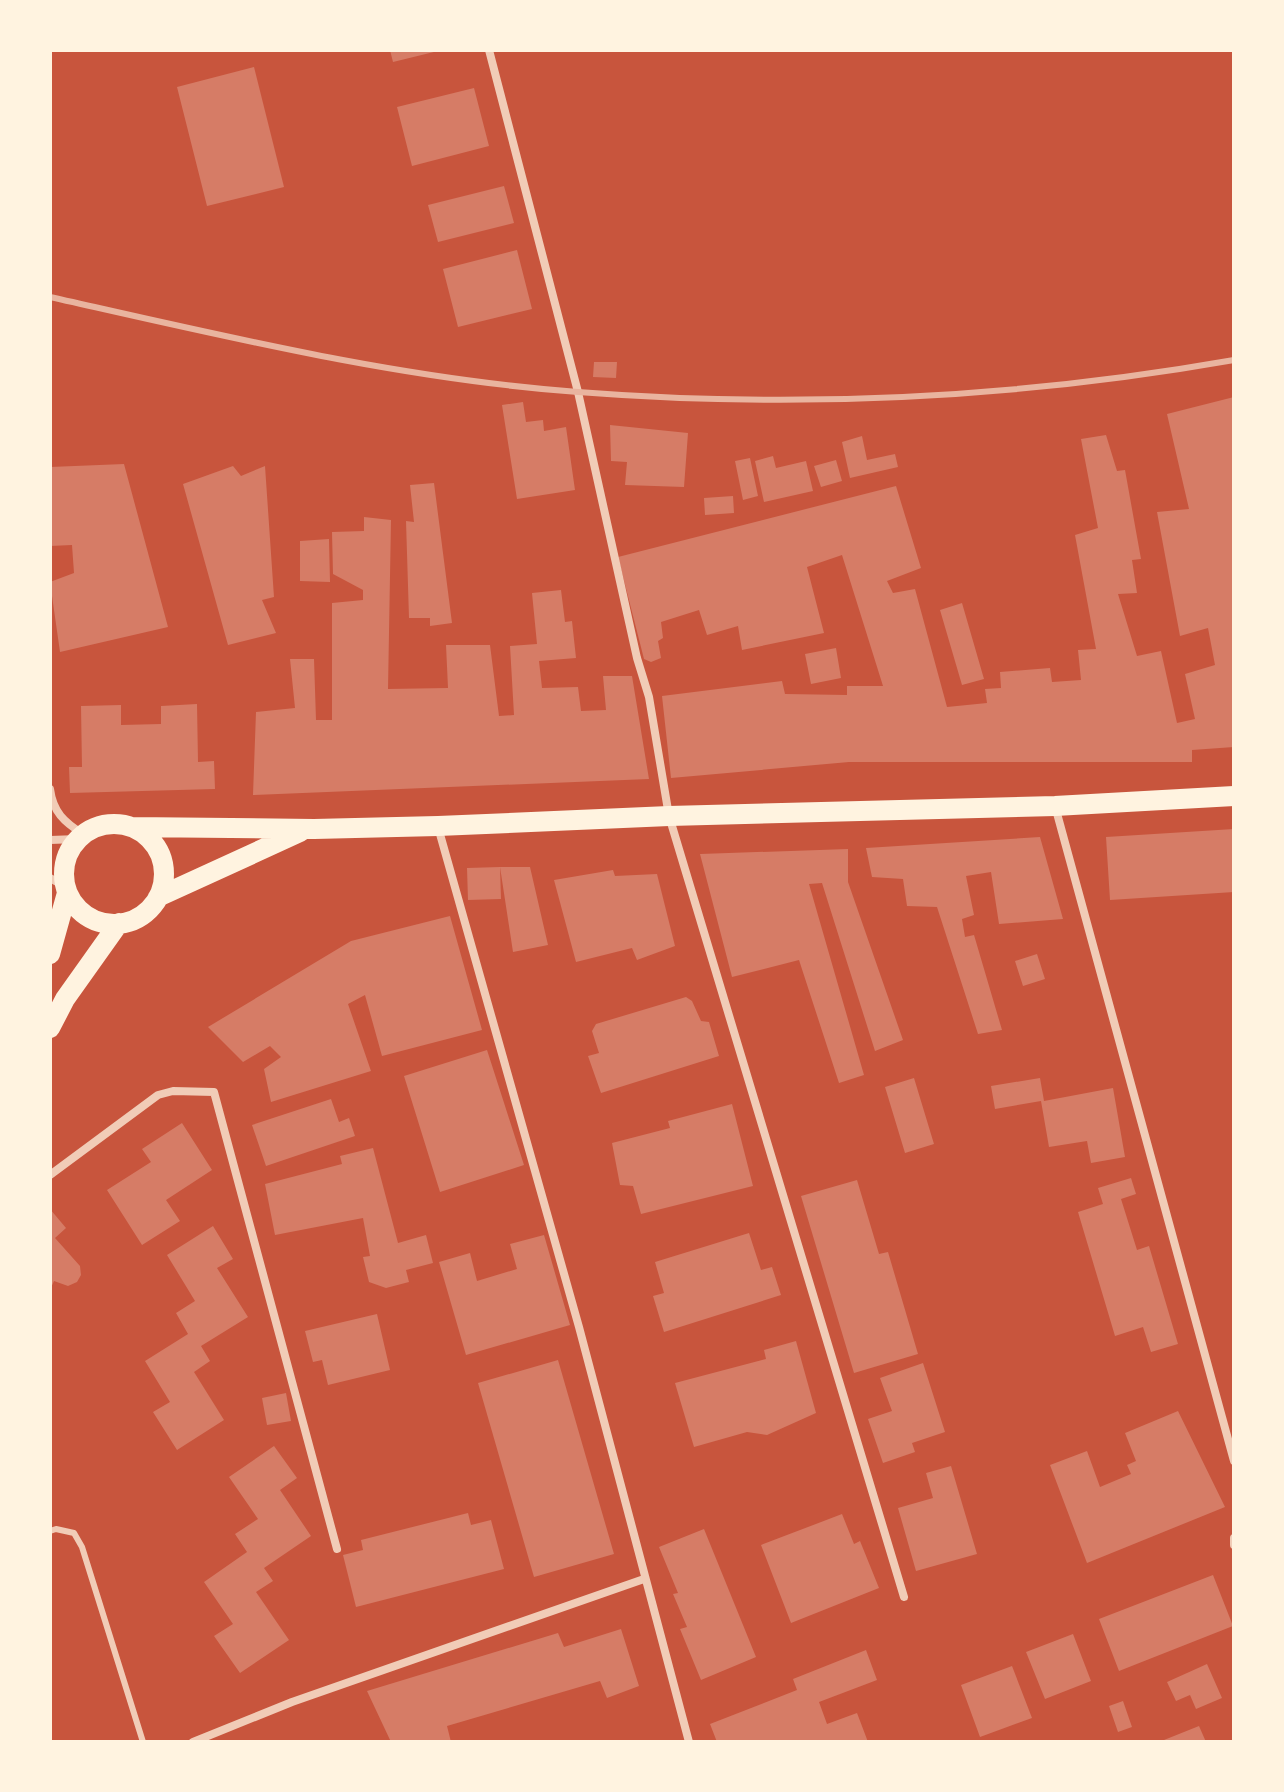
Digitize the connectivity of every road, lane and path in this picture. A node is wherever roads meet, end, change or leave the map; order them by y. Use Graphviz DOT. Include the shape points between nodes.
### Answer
graph roads {
  1 [pos="489,50"];
  2 [pos="50,789"];
  3 [pos="1234,796"];
  4 [pos="1055,806"];
  5 [pos="669,816"];
  6 [pos="438,826"];
  7 [pos="131,827"];
  8 [pos="305,829"];
  9 [pos="80,836"];
  10 [pos="50,840"];
  11 [pos="61,886"];
  12 [pos="158,897"];
  13 [pos="119,923"];
  14 [pos="50,954"];
  15 [pos="50,1028"];
  16 [pos="50,1175"];
  17 [pos="1234,1461"];
  18 [pos="50,1531"];
  19 [pos="1234,1538"];
  20 [pos="1234,1545"];
  21 [pos="337,1549"];
  22 [pos="644,1579"];
  23 [pos="904,1597"];
  24 [pos="143,1742"];
  25 [pos="193,1742"];
  26 [pos="689,1742"];
  1 -- 5 [label="street" via="578,392 649,697"];
  2 -- 9 [label="street" via="56,810"];
  3 -- 4 [label="main road"];
  4 -- 5 [label="main road"];
  4 -- 17 [label="street"];
  5 -- 6 [label="main road"];
  5 -- 23 [label="street"];
  6 -- 8 [label="main road"];
  6 -- 22 [label="street"];
  7 -- 8 [label="main road"];
  7 -- 9 [label="main road" via="115,823"];
  7 -- 12 [label="main road" via="157,848 164,880"];
  8 -- 12 [label="main road"];
  9 -- 10 [label="street"];
  9 -- 11 [label="main road" via="65,861"];
  11 -- 13 [label="main road" via="88,917"];
  11 -- 14 [label="main road"];
  12 -- 13 [label="main road" via="135,919"];
  13 -- 15 [label="main road"];
  16 -- 21 [label="street" via="158,1095 214,1092"];
  18 -- 24 [label="lane" via="74,1533 82,1547"];
  19 -- 20 [label="street"];
  22 -- 25 [label="street"];
  22 -- 26 [label="street"];
}
